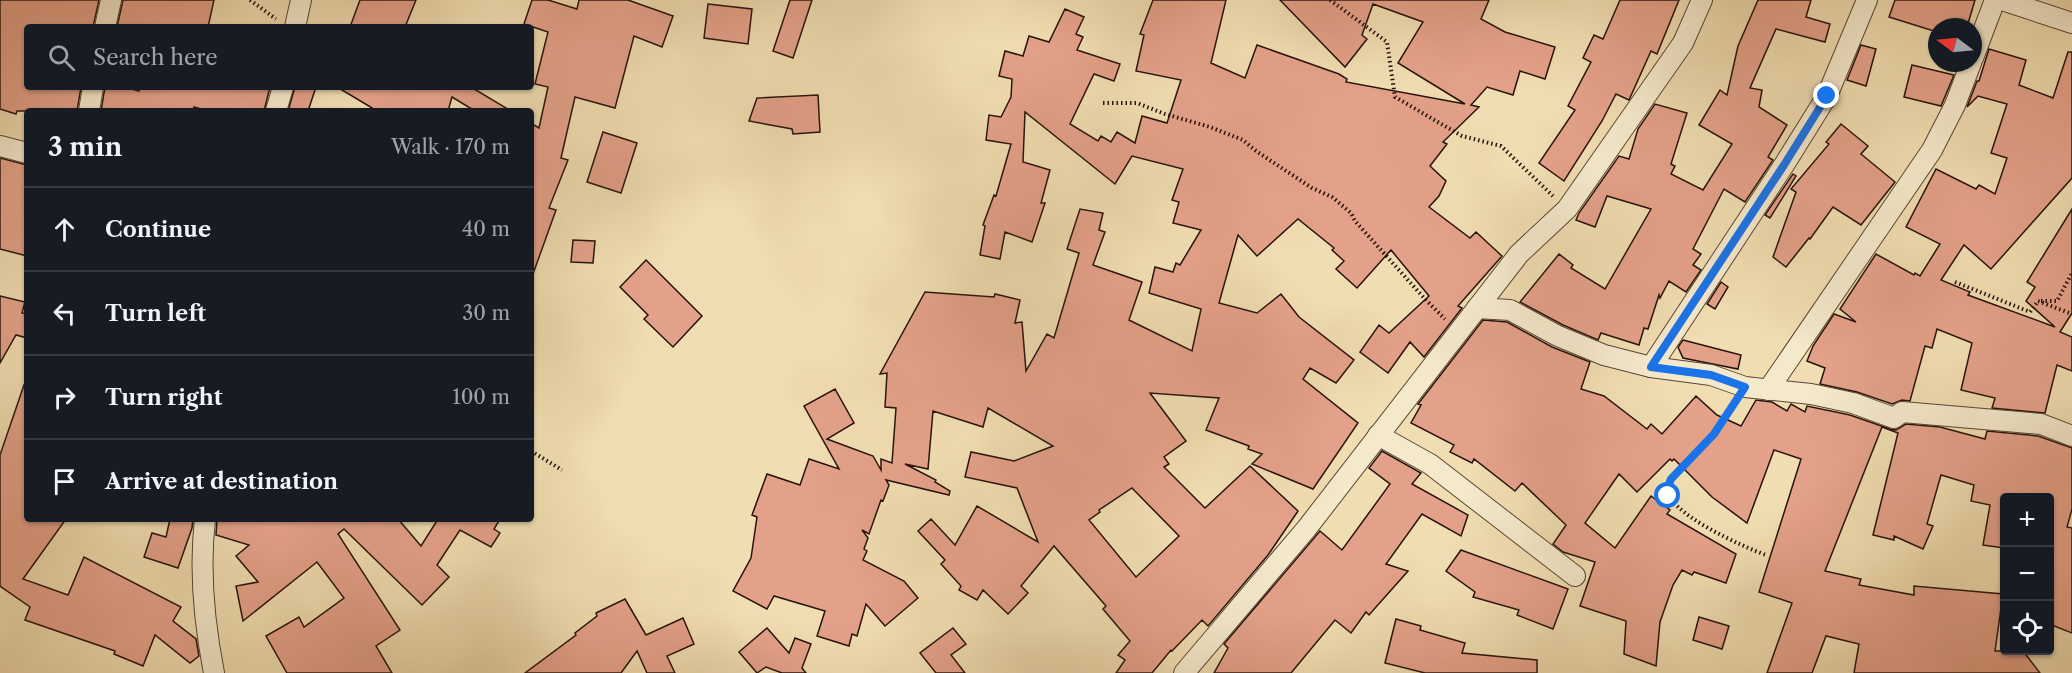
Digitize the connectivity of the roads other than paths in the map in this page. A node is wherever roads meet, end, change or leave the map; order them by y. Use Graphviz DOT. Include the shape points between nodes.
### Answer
graph roads {
  1 [pos="111,0"];
  2 [pos="301,0"];
  3 [pos="1702,0"];
  4 [pos="1867,0"];
  5 [pos="1995,0"];
  6 [pos="2002,0"];
  7 [pos="2072,23"];
  8 [pos="106,24"];
  9 [pos="287,24"];
  10 [pos="1982,34"];
  11 [pos="1968,72"];
  12 [pos="92,90"];
  13 [pos="282,90"];
  14 [pos="89,108"];
  15 [pos="277,108"];
  16 [pos="0,146"];
  17 [pos="24,152"];
  18 [pos="1478,308"];
  19 [pos="1651,367"];
  20 [pos="1768,390"];
  21 [pos="1378,435"];
  22 [pos="2072,436"];
  23 [pos="205,522"];
  24 [pos="1575,576"];
  25 [pos="214,673"];
  26 [pos="1184,673"];
  1 -- 8 [label="street"];
  2 -- 9 [label="street"];
  3 -- 18 [label="street" via="1683,43 1567,209 1520,254"];
  4 -- 19 [label="street" via="1827,96"];
  5 -- 10 [label="street"];
  6 -- 7 [label="street"];
  11 -- 20 [label="street" via="1932,150"];
  12 -- 14 [label="street"];
  13 -- 15 [label="street"];
  16 -- 17 [label="street"];
  18 -- 19 [label="street" via="1510,310 1604,355"];
  18 -- 21 [label="street"];
  19 -- 20 [label="street" via="1711,375"];
  20 -- 22 [label="street" via="1853,403 1894,418 1902,412 2041,424"];
  21 -- 24 [label="street" via="1431,464"];
  21 -- 26 [label="street" via="1307,528"];
  23 -- 25 [label="street" via="201,555"];
}
